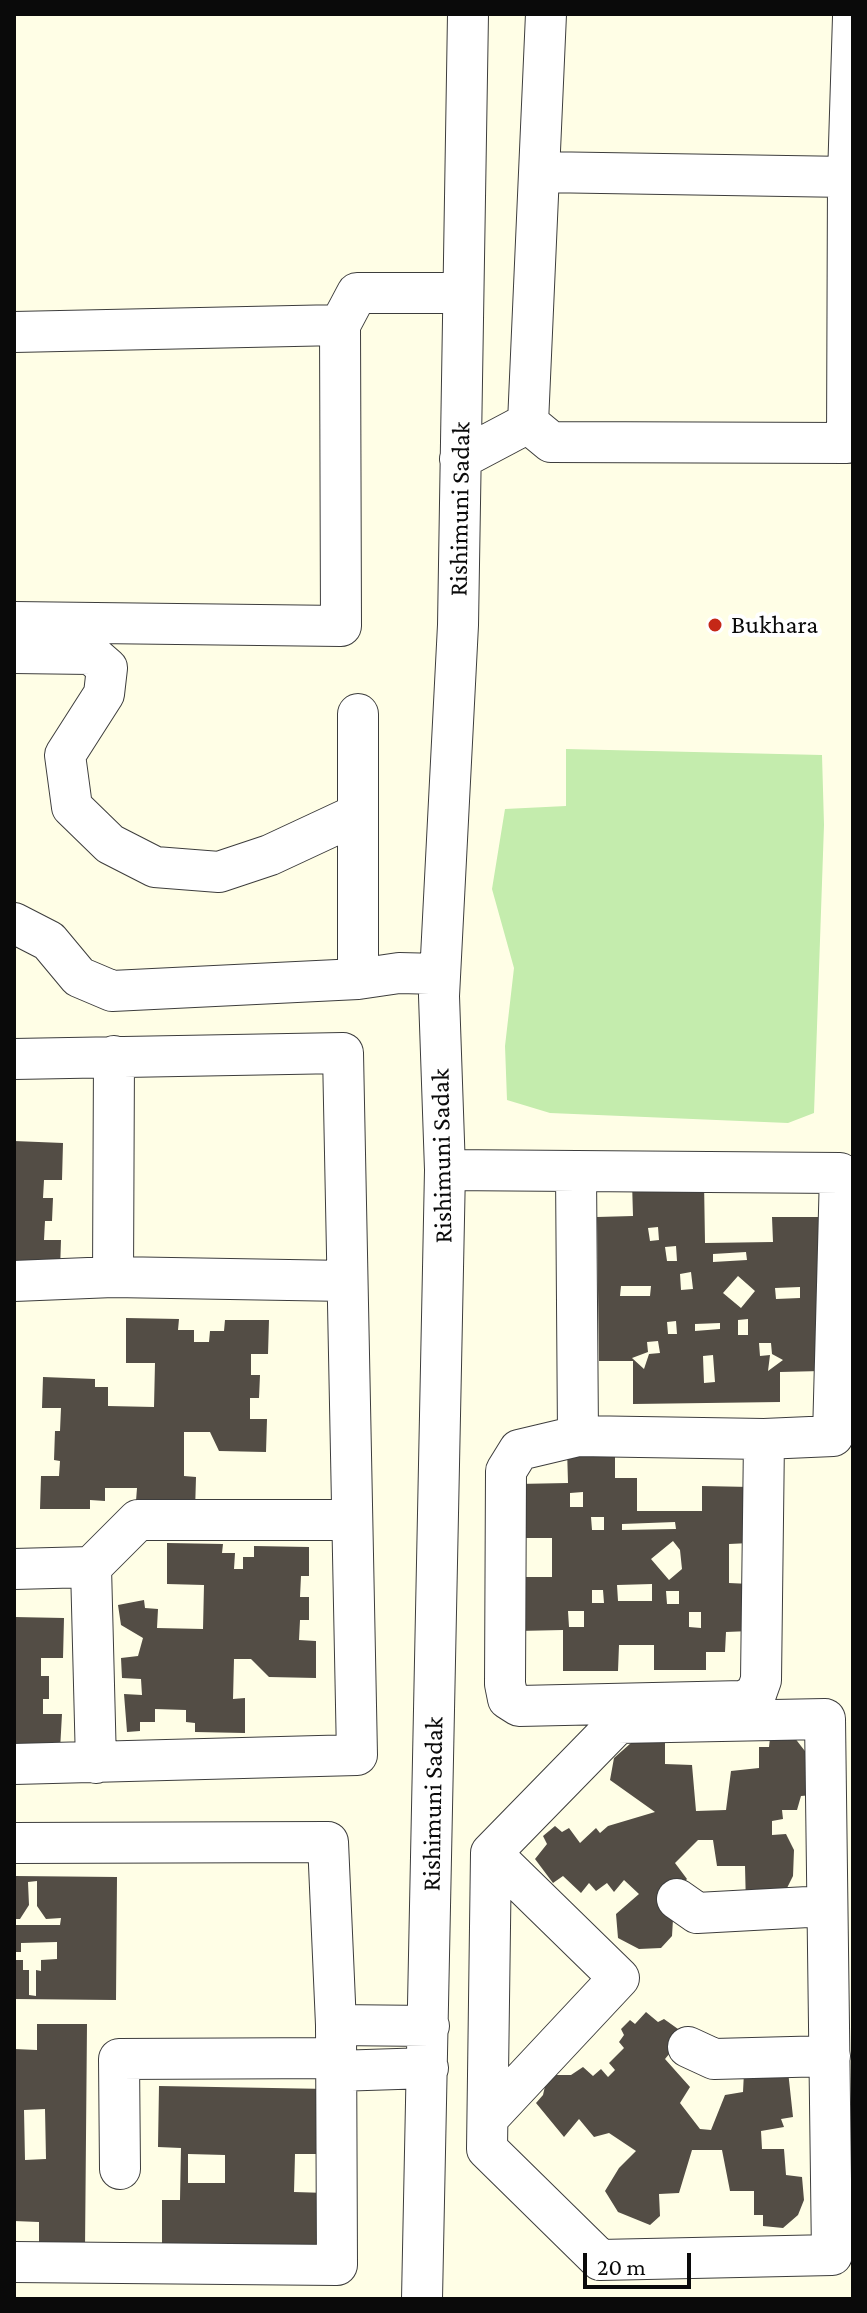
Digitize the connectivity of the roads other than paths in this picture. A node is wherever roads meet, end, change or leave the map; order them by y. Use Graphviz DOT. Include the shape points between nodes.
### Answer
graph roads {
  1 [pos="468,14"];
  2 [pos="546,14"];
  3 [pos="853,17"];
  4 [pos="540,172"];
  5 [pos="848,177"];
  6 [pos="463,293"];
  7 [pos="340,325"];
  8 [pos="14,332"];
  9 [pos="528,423"];
  10 [pos="460,459"];
  11 [pos="14,622"];
  12 [pos="14,653"];
  13 [pos="358,714"];
  14 [pos="358,814"];
  15 [pos="14,923"];
  16 [pos="440,974"];
  17 [pos="358,979"];
  18 [pos="114,1056"];
  19 [pos="14,1059"];
  20 [pos="445,1170"];
  21 [pos="576,1171"];
  22 [pos="113,1277"];
  23 [pos="14,1281"];
  24 [pos="347,1281"];
  25 [pos="578,1436"];
  26 [pos="764,1439"];
  27 [pos="352,1520"];
  28 [pos="91,1567"];
  29 [pos="14,1569"];
  30 [pos="96,1763"];
  31 [pos="14,1764"];
  32 [pos="14,1843"];
  33 [pos="491,1853"];
  34 [pos="677,1899"];
  35 [pos="827,1906"];
  36 [pos="489,1990"];
  37 [pos="429,2008"];
  38 [pos="688,2047"];
  39 [pos="336,2051"];
  40 [pos="830,2056"];
  41 [pos="428,2068"];
  42 [pos="488,2118"];
  43 [pos="120,2169"];
  44 [pos="14,2262"];
  45 [pos="422,2299"];
  1 -- 6 [label="street, Rishimuni Sadak"];
  2 -- 4 [label="street"];
  3 -- 5 [label="street"];
  4 -- 5 [label="street"];
  4 -- 9 [label="street"];
  5 -- 9 [label="street" via="847,443 551,442"];
  6 -- 7 [label="street" via="357,293"];
  6 -- 10 [label="street, Rishimuni Sadak"];
  7 -- 8 [label="street"];
  7 -- 11 [label="street" via="341,626"];
  9 -- 10 [label="street"];
  10 -- 16 [label="street, Rishimuni Sadak" via="458,625"];
  12 -- 14 [label="street" via="91,654 107,668 104,694 65,755 72,807 110,844 155,867 219,872"];
  13 -- 14 [label="street"];
  14 -- 17 [label="street"];
  15 -- 17 [label="street" via="49,941 79,977 112,991"];
  16 -- 17 [label="street"];
  16 -- 20 [label="street, Rishimuni Sadak"];
  18 -- 19 [label="street"];
  18 -- 22 [label="street"];
  18 -- 24 [label="street" via="343,1053"];
  20 -- 21 [label="street"];
  20 -- 37 [label="street, Rishimuni Sadak"];
  21 -- 25 [label="street"];
  21 -- 26 [label="street" via="840,1173 833,1436"];
  22 -- 23 [label="street"];
  22 -- 24 [label="street"];
  24 -- 27 [label="street"];
  25 -- 26 [label="street"];
  25 -- 26 [label="street" via="519,1450 506,1471 505,1684 508,1699 519,1706 743,1701 756,1694 761,1680"];
  27 -- 28 [label="street" via="138,1520"];
  27 -- 30 [label="street" via="357,1755"];
  28 -- 29 [label="street"];
  28 -- 30 [label="street"];
  30 -- 31 [label="street"];
  32 -- 39 [label="street" via="328,1842"];
  33 -- 35 [label="street" via="618,1723 825,1719"];
  33 -- 36 [label="street"];
  33 -- 42 [label="street" via="619,1978"];
  34 -- 35 [label="street" via="697,1913"];
  35 -- 40 [label="street"];
  36 -- 37 [label="street"];
  36 -- 42 [label="street"];
  37 -- 39 [label="street"];
  37 -- 41 [label="street, Rishimuni Sadak"];
  38 -- 40 [label="street" via="714,2059"];
  39 -- 41 [label="street"];
  39 -- 43 [label="street" via="119,2059"];
  39 -- 44 [label="street" via="337,2265"];
  40 -- 42 [label="street" via="832,2255 600,2260 487,2149"];
  41 -- 45 [label="street, Rishimuni Sadak"];
}
